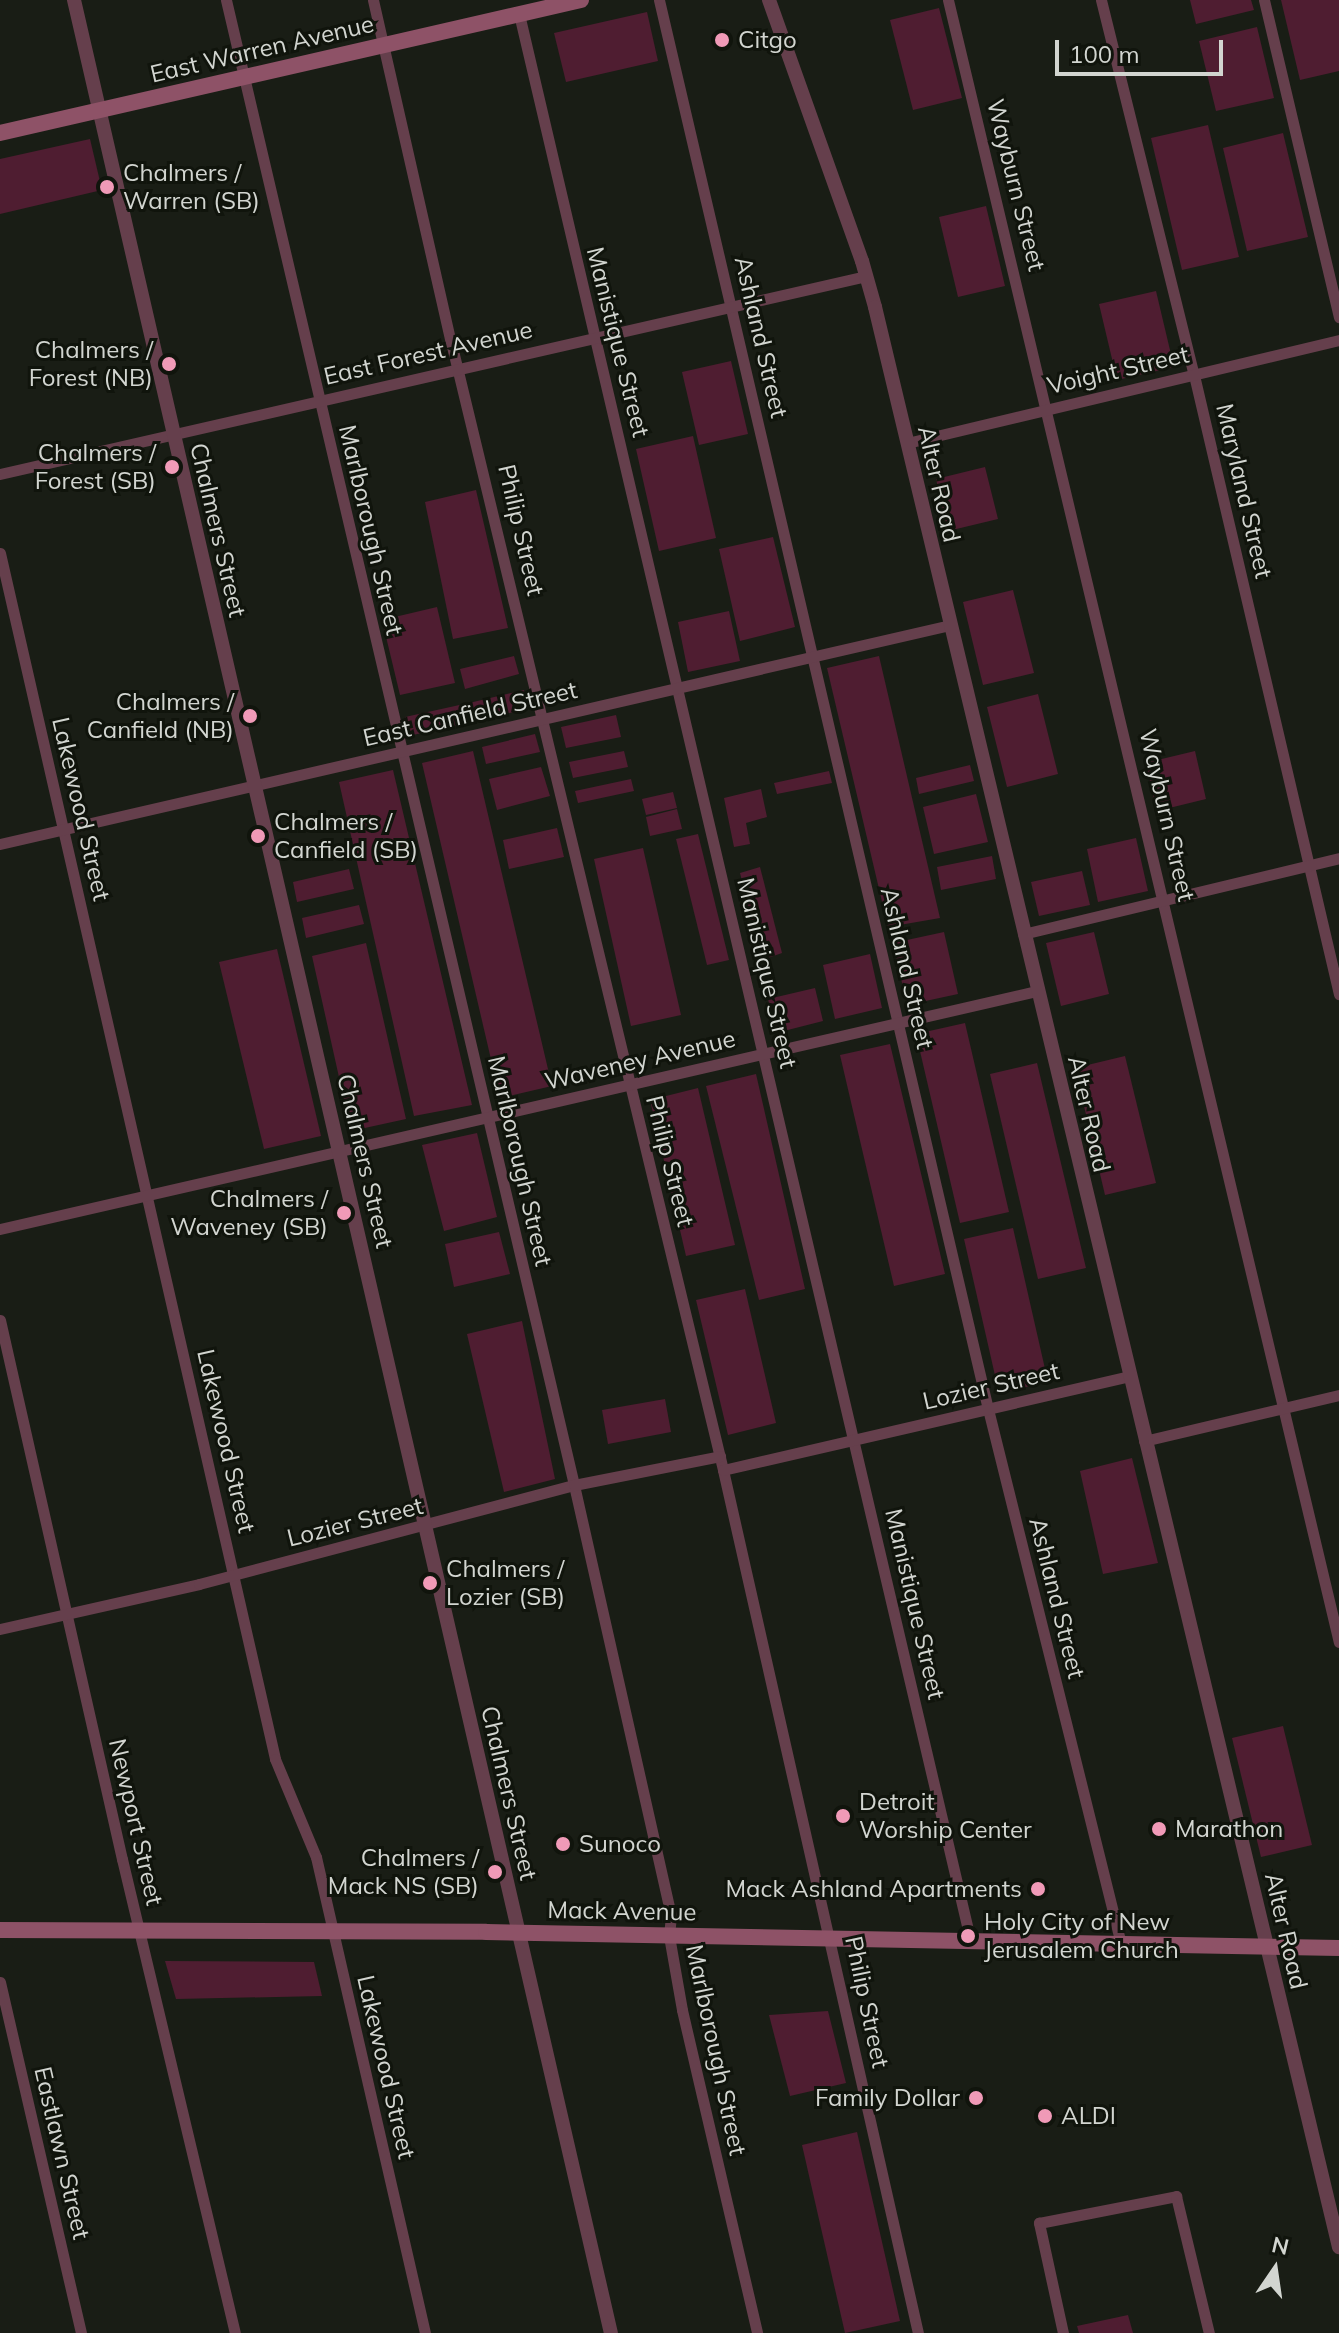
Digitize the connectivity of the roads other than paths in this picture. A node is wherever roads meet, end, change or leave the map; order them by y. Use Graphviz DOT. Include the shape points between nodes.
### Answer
graph roads {
  1 [pos="74,0"];
  2 [pos="226,0"];
  3 [pos="373,0"];
  4 [pos="579,0"];
  5 [pos="659,0"];
  6 [pos="769,0"];
  7 [pos="948,0"];
  8 [pos="1101,0"];
  9 [pos="1264,0"];
  10 [pos="519,14"];
  11 [pos="383,46"];
  12 [pos="244,78"];
  13 [pos="99,111"];
  14 [pos="0,133"];
  15 [pos="866,276"];
  16 [pos="732,307"];
  17 [pos="1339,317"];
  18 [pos="593,338"];
  19 [pos="1339,340"];
  20 [pos="459,369"];
  21 [pos="1194,375"];
  22 [pos="318,401"];
  23 [pos="1047,409"];
  24 [pos="173,434"];
  25 [pos="907,443"];
  26 [pos="0,474"];
  27 [pos="0,553"];
  28 [pos="950,625"];
  29 [pos="813,656"];
  30 [pos="678,688"];
  31 [pos="544,719"];
  32 [pos="401,752"];
  33 [pos="256,785"];
  34 [pos="63,830"];
  35 [pos="0,844"];
  36 [pos="1339,858"];
  37 [pos="1310,865"];
  38 [pos="1165,900"];
  39 [pos="1023,934"];
  40 [pos="1037,991"];
  41 [pos="1339,994"];
  42 [pos="897,1024"];
  43 [pos="764,1055"];
  44 [pos="629,1086"];
  45 [pos="486,1117"];
  46 [pos="340,1150"];
  47 [pos="148,1195"];
  48 [pos="0,1229"];
  49 [pos="0,1320"];
  50 [pos="1129,1376"];
  51 [pos="1339,1395"];
  52 [pos="1282,1408"];
  53 [pos="988,1409"];
  54 [pos="854,1440"];
  55 [pos="1144,1441"];
  56 [pos="720,1456"];
  57 [pos="723,1470"];
  58 [pos="574,1485"];
  59 [pos="425,1526"];
  60 [pos="234,1575"];
  61 [pos="65,1614"];
  62 [pos="0,1629"];
  63 [pos="1339,1642"];
  64 [pos="0,1930"];
  65 [pos="139,1930"];
  66 [pos="331,1931"];
  67 [pos="519,1933"];
  68 [pos="669,1936"];
  69 [pos="831,1940"];
  70 [pos="971,1942"];
  71 [pos="1121,1944"];
  72 [pos="1267,1947"];
  73 [pos="1339,1948"];
  74 [pos="0,1982"];
  75 [pos="1339,2247"];
  76 [pos="81,2333"];
  77 [pos="235,2333"];
  78 [pos="425,2333"];
  79 [pos="611,2333"];
  80 [pos="757,2333"];
  81 [pos="918,2333"];
  82 [pos="1063,2333"];
  83 [pos="1209,2333"];
  1 -- 13 [label="street, Chalmers Street"];
  2 -- 12 [label="street, Marlborough Street"];
  3 -- 11 [label="street, Philip Street"];
  4 -- 10 [label="main road, East Warren Avenue"];
  5 -- 16 [label="street, Ashland Street"];
  6 -- 15 [label="street, Alter Road"];
  7 -- 23 [label="street, Wayburn Street"];
  8 -- 21 [label="street, Maryland Street"];
  9 -- 17 [label="street"];
  10 -- 11 [label="main road, East Warren Avenue"];
  10 -- 18 [label="street, Manistique Street"];
  11 -- 12 [label="main road, East Warren Avenue"];
  11 -- 20 [label="street, Philip Street"];
  12 -- 13 [label="main road, East Warren Avenue"];
  12 -- 22 [label="street, Marlborough Street"];
  13 -- 14 [label="main road, East Warren Avenue"];
  13 -- 24 [label="street, Chalmers Street"];
  15 -- 16 [label="street, East Forest Avenue"];
  15 -- 25 [label="street, Alter Road"];
  16 -- 18 [label="street, East Forest Avenue"];
  16 -- 29 [label="street, Ashland Street"];
  18 -- 20 [label="street, East Forest Avenue"];
  18 -- 30 [label="street, Manistique Street"];
  19 -- 21 [label="street, Voight Street"];
  20 -- 22 [label="street, East Forest Avenue"];
  20 -- 31 [label="street, Philip Street"];
  21 -- 23 [label="street, Voight Street"];
  21 -- 37 [label="street, Maryland Street"];
  22 -- 24 [label="street, East Forest Avenue"];
  22 -- 32 [label="street, Marlborough Street"];
  23 -- 25 [label="street, Voight Street"];
  23 -- 38 [label="street, Wayburn Street"];
  24 -- 26 [label="street, East Forest Avenue"];
  24 -- 33 [label="street, Chalmers Street"];
  25 -- 28 [label="street, Alter Road"];
  27 -- 34 [label="street, Lakewood Street"];
  28 -- 29 [label="street, East Canfield Street"];
  28 -- 39 [label="street, Alter Road"];
  29 -- 30 [label="street, East Canfield Street"];
  29 -- 42 [label="street, Ashland Street"];
  30 -- 31 [label="street, East Canfield Street"];
  30 -- 43 [label="street, Manistique Street"];
  31 -- 32 [label="street, East Canfield Street"];
  31 -- 44 [label="street, Philip Street"];
  32 -- 33 [label="street, East Canfield Street"];
  32 -- 45 [label="street, Marlborough Street"];
  33 -- 34 [label="street, East Canfield Street"];
  33 -- 46 [label="street, Chalmers Street"];
  34 -- 35 [label="street, East Canfield Street"];
  34 -- 47 [label="street, Lakewood Street"];
  36 -- 37 [label="street"];
  37 -- 38 [label="street"];
  37 -- 41 [label="street, Maryland Street"];
  38 -- 39 [label="street"];
  38 -- 52 [label="street, Wayburn Street"];
  39 -- 40 [label="street, Alter Road"];
  40 -- 42 [label="street, Waveney Avenue"];
  40 -- 50 [label="street, Alter Road"];
  42 -- 43 [label="street, Waveney Avenue"];
  42 -- 53 [label="street, Ashland Street"];
  43 -- 44 [label="street, Waveney Avenue"];
  43 -- 54 [label="street, Manistique Street"];
  44 -- 45 [label="street, Waveney Avenue"];
  44 -- 56 [label="street, Philip Street"];
  45 -- 46 [label="street, Waveney Avenue"];
  45 -- 58 [label="street, Marlborough Street"];
  46 -- 47 [label="street"];
  46 -- 59 [label="street, Chalmers Street"];
  47 -- 48 [label="street"];
  47 -- 60 [label="street, Lakewood Street"];
  49 -- 61 [label="street, Newport Street"];
  50 -- 53 [label="street, Lozier Street"];
  50 -- 55 [label="street, Alter Road"];
  51 -- 52 [label="street"];
  52 -- 55 [label="street"];
  52 -- 63 [label="street, Wayburn Street"];
  53 -- 54 [label="street, Lozier Street"];
  53 -- 71 [label="street, Ashland Street"];
  54 -- 57 [label="street, Lozier Street"];
  54 -- 70 [label="street, Manistique Street"];
  55 -- 72 [label="street, Alter Road"];
  56 -- 57 [label="street, Philip Street"];
  56 -- 58 [label="street, Lozier Street"];
  57 -- 69 [label="street, Philip Street"];
  58 -- 59 [label="street, Lozier Street"];
  58 -- 68 [label="street, Marlborough Street" via="671,1916"];
  59 -- 60 [label="street, Lozier Street"];
  59 -- 67 [label="street, Chalmers Street"];
  60 -- 61 [label="street, Lozier Street"];
  60 -- 66 [label="street, Lakewood Street" via="275,1759 312,1844"];
  61 -- 62 [label="street, Lozier Street"];
  61 -- 65 [label="street, Newport Street"];
  64 -- 65 [label="main road, Mack Avenue"];
  65 -- 66 [label="main road, Mack Avenue"];
  65 -- 77 [label="street, Newport Street"];
  66 -- 67 [label="main road, Mack Avenue"];
  66 -- 78 [label="street, Lakewood Street"];
  67 -- 68 [label="main road, Mack Avenue"];
  67 -- 79 [label="street, Chalmers Street"];
  68 -- 69 [label="main road, Mack Avenue"];
  68 -- 80 [label="street, Marlborough Street"];
  69 -- 70 [label="main road, Mack Avenue"];
  69 -- 81 [label="street, Philip Street"];
  70 -- 71 [label="main road, Mack Avenue"];
  71 -- 72 [label="main road, Mack Avenue"];
  72 -- 73 [label="main road, Mack Avenue"];
  72 -- 75 [label="street, Alter Road"];
  74 -- 76 [label="street, Eastlawn Street"];
  82 -- 83 [label="street" via="1039,2223 1176,2196"];
}
